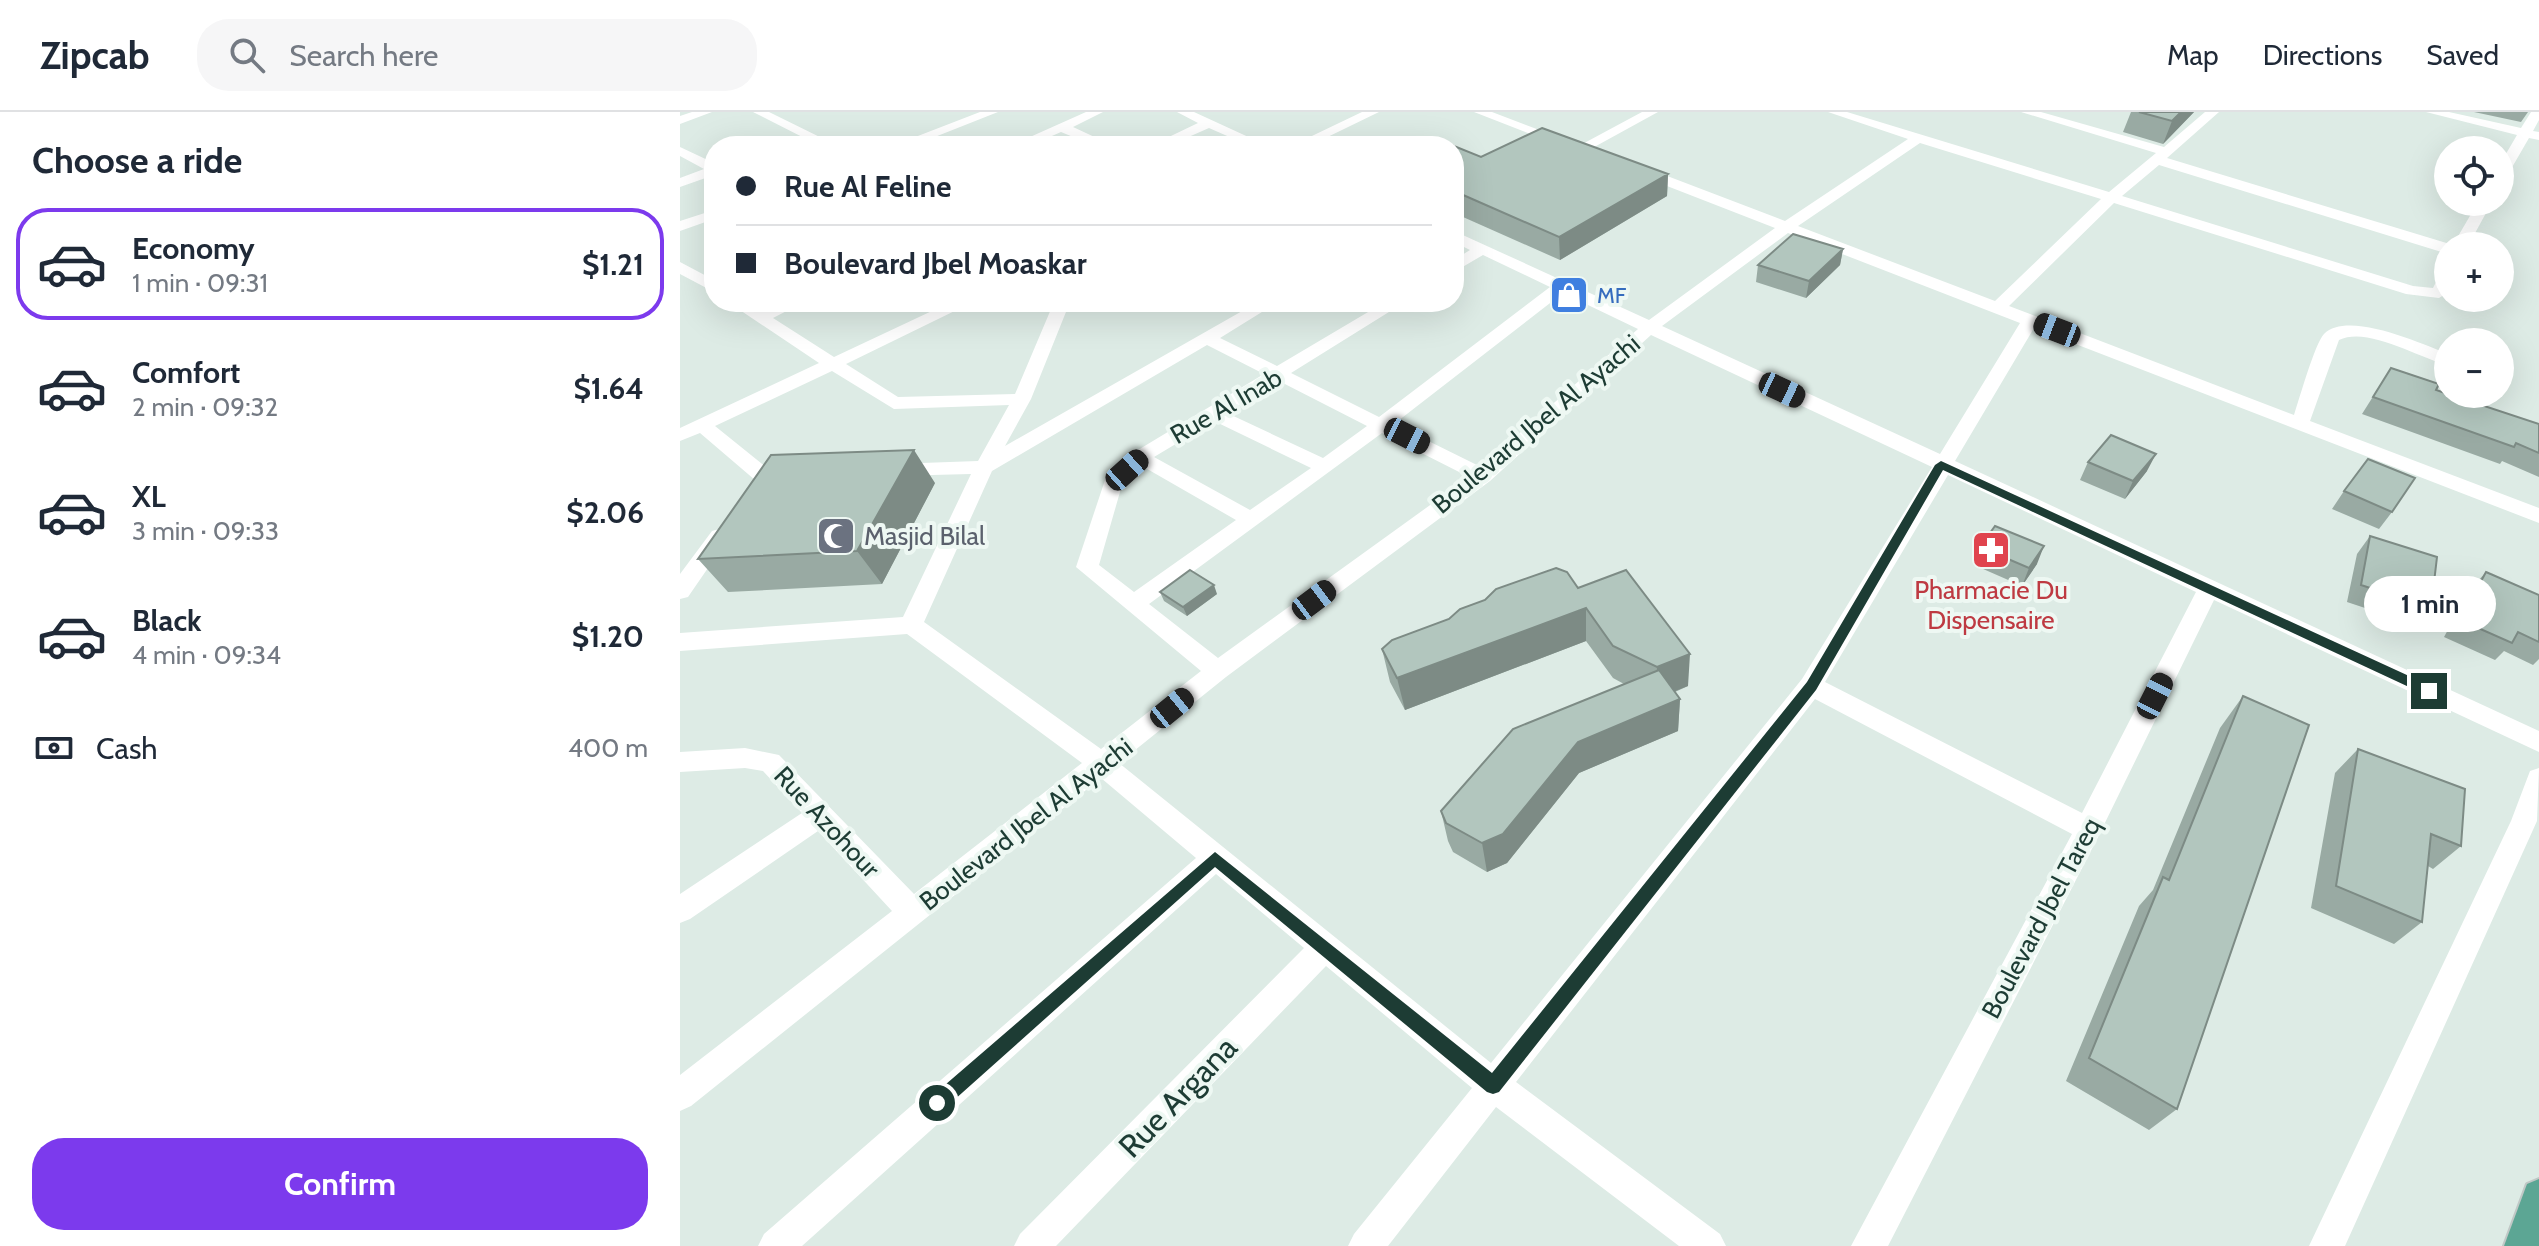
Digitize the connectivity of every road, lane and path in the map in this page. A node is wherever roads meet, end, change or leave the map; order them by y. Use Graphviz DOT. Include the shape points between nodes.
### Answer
graph roads {
  1 [pos="706,112"];
  2 [pos="759,112"];
  3 [pos="992,112"];
  4 [pos="1097,112"];
  5 [pos="1183,112"];
  6 [pos="1373,112"];
  7 [pos="1480,112"];
  8 [pos="1652,112"];
  9 [pos="1834,112"];
  10 [pos="2027,112"];
  11 [pos="2213,112"];
  12 [pos="2432,112"];
  13 [pos="2537,112"];
  14 [pos="680,120"];
  15 [pos="1208,124"];
  16 [pos="1061,127"];
  17 [pos="2532,134"];
  18 [pos="810,136"];
  19 [pos="926,136"];
  20 [pos="1040,136"];
  21 [pos="1083,136"];
  22 [pos="1180,136"];
  23 [pos="1237,136"];
  24 [pos="1320,136"];
  25 [pos="1917,139"];
  26 [pos="1582,148"];
  27 [pos="680,151"];
  28 [pos="2163,156"];
  29 [pos="2514,158"];
  30 [pos="704,164"];
  31 [pos="704,174"];
  32 [pos="680,183"];
  33 [pos="2111,198"];
  34 [pos="704,218"];
  35 [pos="680,226"];
  36 [pos="1786,227"];
  37 [pos="1464,241"];
  38 [pos="2434,244"];
  39 [pos="1482,249"];
  40 [pos="1464,261"];
  41 [pos="680,267"];
  42 [pos="704,279"];
  43 [pos="1560,287"];
  44 [pos="2434,293"];
  45 [pos="1998,308"];
  46 [pos="751,312"];
  47 [pos="774,312"];
  48 [pos="944,312"];
  49 [pos="1058,312"];
  50 [pos="1252,312"];
  51 [pos="1381,312"];
  52 [pos="760,318"];
  53 [pos="2030,320"];
  54 [pos="1649,328"];
  55 [pos="1206,338"];
  56 [pos="2434,355"];
  57 [pos="832,364"];
  58 [pos="1280,375"];
  59 [pos="1022,399"];
  60 [pos="1213,413"];
  61 [pos="1382,423"];
  62 [pos="2300,424"];
  63 [pos="702,425"];
  64 [pos="680,435"];
  65 [pos="1140,457"];
  66 [pos="1941,465"];
  67 [pos="984,467"];
  68 [pos="1325,467"];
  69 [pos="873,471"];
  70 [pos="809,473"];
  71 [pos="1483,476"];
  72 [pos="735,513"];
  73 [pos="2539,516"];
  74 [pos="1252,520"];
  75 [pos="2209,589"];
  76 [pos="680,591"];
  77 [pos="1133,604"];
  78 [pos="911,625"];
  79 [pos="680,642"];
  80 [pos="1218,671"];
  81 [pos="1811,686"];
  82 [pos="2539,742"];
  83 [pos="680,762"];
  84 [pos="1102,764"];
  85 [pos="2539,779"];
  86 [pos="819,816"];
  87 [pos="2088,829"];
  88 [pos="1215,858"];
  89 [pos="680,910"];
  90 [pos="913,913"];
  91 [pos="1324,948"];
  92 [pos="1493,1085"];
  93 [pos="680,1095"];
  94 [pos="2539,1196"];
  95 [pos="1040,1243"];
  96 [pos="776,1246"];
  97 [pos="1366,1246"];
  98 [pos="1708,1246"];
  99 [pos="1869,1246"];
  100 [pos="2327,1246"];
  101 [pos="2522,1246"];
  1 -- 14 [label="street"];
  2 -- 18 [label="street"];
  3 -- 19 [label="street"];
  4 -- 16 [label="street"];
  5 -- 15 [label="street"];
  6 -- 24 [label="street"];
  7 -- 26 [label="street"];
  8 -- 26 [label="street"];
  9 -- 25 [label="street"];
  10 -- 28 [label="street"];
  11 -- 28 [label="street"];
  12 -- 17 [label="street"];
  13 -- 17 [label="street"];
  15 -- 22 [label="street"];
  15 -- 23 [label="street"];
  16 -- 20 [label="street"];
  16 -- 21 [label="street"];
  17 -- 29 [label="street"];
  25 -- 33 [label="street"];
  25 -- 36 [label="street, Boulevard Jbel Al Ayachi"];
  26 -- 36 [label="street"];
  27 -- 30 [label="street"];
  28 -- 33 [label="street"];
  28 -- 38 [label="street"];
  31 -- 32 [label="street"];
  33 -- 44 [label="street" via="2412,291"];
  33 -- 45 [label="street"];
  34 -- 35 [label="street"];
  36 -- 45 [label="street"];
  36 -- 54 [label="street, Boulevard Jbel Al Ayachi"];
  37 -- 39 [label="street"];
  39 -- 40 [label="street"];
  39 -- 43 [label="street"];
  41 -- 42 [label="street"];
  43 -- 54 [label="street"];
  43 -- 61 [label="street"];
  45 -- 53 [label="street"];
  46 -- 52 [label="street"];
  47 -- 52 [label="street"];
  48 -- 57 [label="street"];
  49 -- 59 [label="street"];
  50 -- 55 [label="street"];
  51 -- 58 [label="street, Rue Al Inab"];
  52 -- 57 [label="street"];
  53 -- 62 [label="street"];
  53 -- 66 [label="street"];
  54 -- 66 [label="street"];
  54 -- 71 [label="street, Boulevard Jbel Al Ayachi"];
  55 -- 58 [label="street"];
  55 -- 67 [label="street"];
  56 -- 62 [label="street" via="2372,334 2338,331 2331,337"];
  57 -- 59 [label="street" via="894,403"];
  57 -- 63 [label="street"];
  58 -- 60 [label="street, Rue Al Inab"];
  58 -- 61 [label="street"];
  59 -- 67 [label="street"];
  60 -- 65 [label="street, Rue Al Inab"];
  60 -- 68 [label="street"];
  61 -- 68 [label="street"];
  61 -- 71 [label="street"];
  62 -- 73 [label="street"];
  63 -- 64 [label="street"];
  63 -- 70 [label="street" via="757,481"];
  65 -- 74 [label="street"];
  65 -- 77 [label="street, Rue Al Inab" via="1113,482 1087,567"];
  66 -- 75 [label="street"];
  66 -- 81 [label="street"];
  67 -- 69 [label="street"];
  67 -- 78 [label="street"];
  68 -- 74 [label="street"];
  71 -- 80 [label="street, Boulevard Jbel Al Ayachi"];
  72 -- 76 [label="street"];
  74 -- 77 [label="street"];
  75 -- 82 [label="street"];
  75 -- 87 [label="street, Boulevard Jbel Tareq"];
  77 -- 80 [label="street, Rue Al Inab"];
  78 -- 79 [label="street"];
  78 -- 84 [label="street"];
  80 -- 84 [label="street, Boulevard Jbel Al Ayachi"];
  81 -- 87 [label="street"];
  81 -- 92 [label="street"];
  83 -- 86 [label="street, Rue Azohour" via="770,762"];
  84 -- 88 [label="street"];
  84 -- 90 [label="street, Boulevard Jbel Al Ayachi"];
  85 -- 100 [label="street"];
  86 -- 89 [label="street"];
  86 -- 90 [label="street, Rue Azohour"];
  87 -- 99 [label="street, Boulevard Jbel Tareq"];
  88 -- 91 [label="street"];
  88 -- 96 [label="street"];
  90 -- 93 [label="street, Boulevard Jbel Al Ayachi"];
  91 -- 92 [label="street"];
  91 -- 95 [label="street, Rue Argana"];
  92 -- 97 [label="street"];
  92 -- 98 [label="street"];
  94 -- 101 [label="main road"];
}
